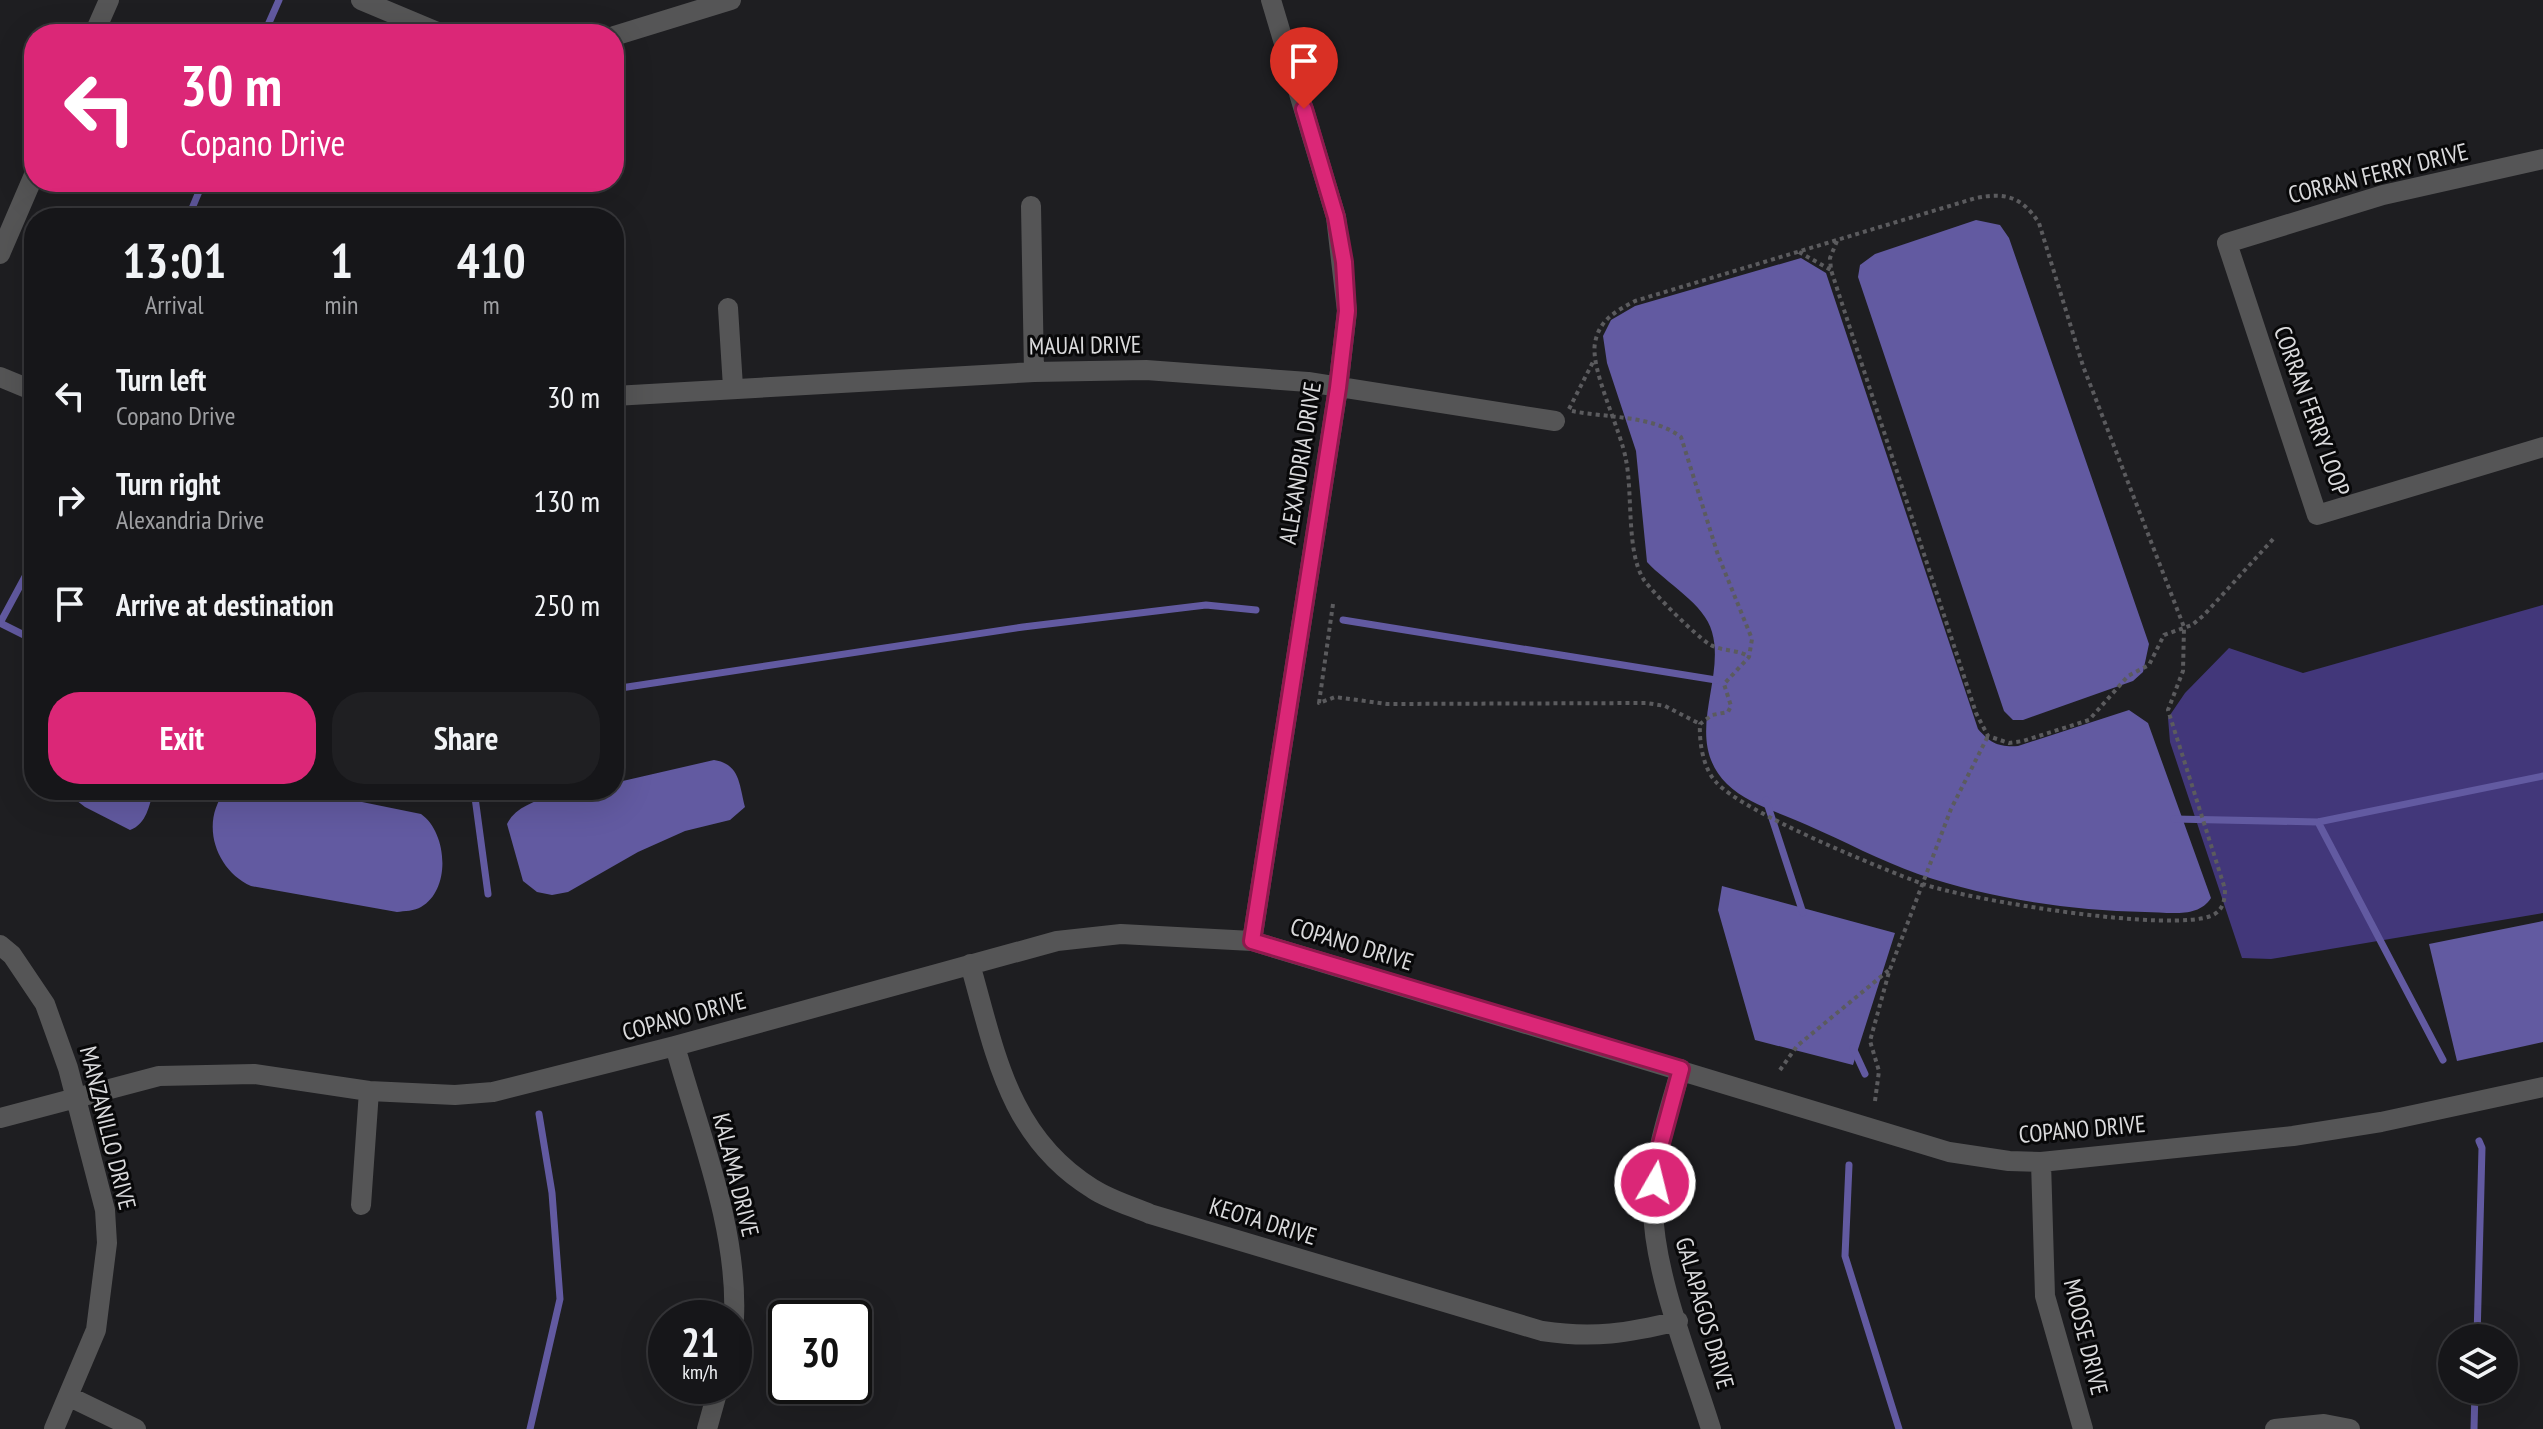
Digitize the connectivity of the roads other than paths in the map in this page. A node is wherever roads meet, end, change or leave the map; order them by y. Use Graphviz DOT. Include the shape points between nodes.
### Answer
graph roads {
  1 [pos="109,0"];
  2 [pos="361,0"];
  3 [pos="731,0"];
  4 [pos="1271,0"];
  5 [pos="98,24"];
  6 [pos="418,24"];
  7 [pos="624,33"];
  8 [pos="2543,159"];
  9 [pos="27,192"];
  10 [pos="1031,206"];
  11 [pos="2227,243"];
  12 [pos="0,254"];
  13 [pos="728,308"];
  14 [pos="1034,372"];
  15 [pos="0,377"];
  16 [pos="24,387"];
  17 [pos="733,387"];
  18 [pos="1338,388"];
  19 [pos="624,395"];
  20 [pos="1560,411"];
  21 [pos="2543,447"];
  22 [pos="1252,941"];
  23 [pos="0,945"];
  24 [pos="970,964"];
  25 [pos="675,1046"];
  26 [pos="1681,1069"];
  27 [pos="2543,1087"];
  28 [pos="369,1091"];
  29 [pos="76,1097"];
  30 [pos="0,1118"];
  31 [pos="2041,1162"];
  32 [pos="361,1205"];
  33 [pos="735,1300"];
  34 [pos="1678,1321"];
  35 [pos="70,1397"];
  36 [pos="715,1404"];
  37 [pos="54,1429"];
  38 [pos="136,1429"];
  39 [pos="710,1429"];
  40 [pos="1711,1429"];
  41 [pos="2083,1429"];
  42 [pos="2275,1429"];
  43 [pos="2350,1429"];
  1 -- 5 [label="street"];
  2 -- 6 [label="street"];
  3 -- 7 [label="street"];
  4 -- 18 [label="street, ALEXANDRIA DRIVE" via="1336,217 1347,311"];
  8 -- 11 [label="street, CORRAN FERRY DRIVE" via="2383,195"];
  9 -- 12 [label="street"];
  10 -- 14 [label="street"];
  11 -- 21 [label="street, CORRAN FERRY LOOP" via="2317,515"];
  13 -- 17 [label="street"];
  14 -- 17 [label="street, MAUAI DRIVE"];
  14 -- 18 [label="street, MAUAI DRIVE" via="1203,371"];
  15 -- 16 [label="street"];
  17 -- 19 [label="street, MAUAI DRIVE"];
  18 -- 20 [label="street, MAUAI DRIVE"];
  18 -- 22 [label="street, ALEXANDRIA DRIVE"];
  22 -- 24 [label="street, COPANO DRIVE" via="1121,934 1057,941"];
  22 -- 26 [label="street, COPANO DRIVE"];
  23 -- 29 [label="street, MANZANILLO DRIVE" via="45,1004"];
  24 -- 25 [label="street, COPANO DRIVE"];
  24 -- 34 [label="street, KEOTA DRIVE" via="1005,1087 1061,1164 1094,1190 1150,1214 1542,1331 1618,1335"];
  25 -- 28 [label="street, COPANO DRIVE" via="493,1092"];
  25 -- 33 [label="street, KALAMA DRIVE" via="722,1220"];
  26 -- 31 [label="street, COPANO DRIVE" via="1949,1152"];
  26 -- 34 [label="street, GALAPAGOS DRIVE" via="1657,1158 1653,1209 1659,1256"];
  27 -- 31 [label="street, COPANO DRIVE" via="2293,1136"];
  28 -- 29 [label="street, COPANO DRIVE" via="239,1074 159,1076"];
  28 -- 32 [label="street"];
  29 -- 30 [label="street, COPANO DRIVE"];
  29 -- 35 [label="street, MANZANILLO DRIVE" via="105,1210 107,1243 96,1330"];
  31 -- 41 [label="street, MOOSE DRIVE" via="2045,1296"];
  34 -- 40 [label="street, GALAPAGOS DRIVE"];
  35 -- 37 [label="street, MANZANILLO DRIVE"];
  35 -- 38 [label="street"];
  36 -- 39 [label="street"];
  42 -- 43 [label="street" via="2324,1424"];
}
